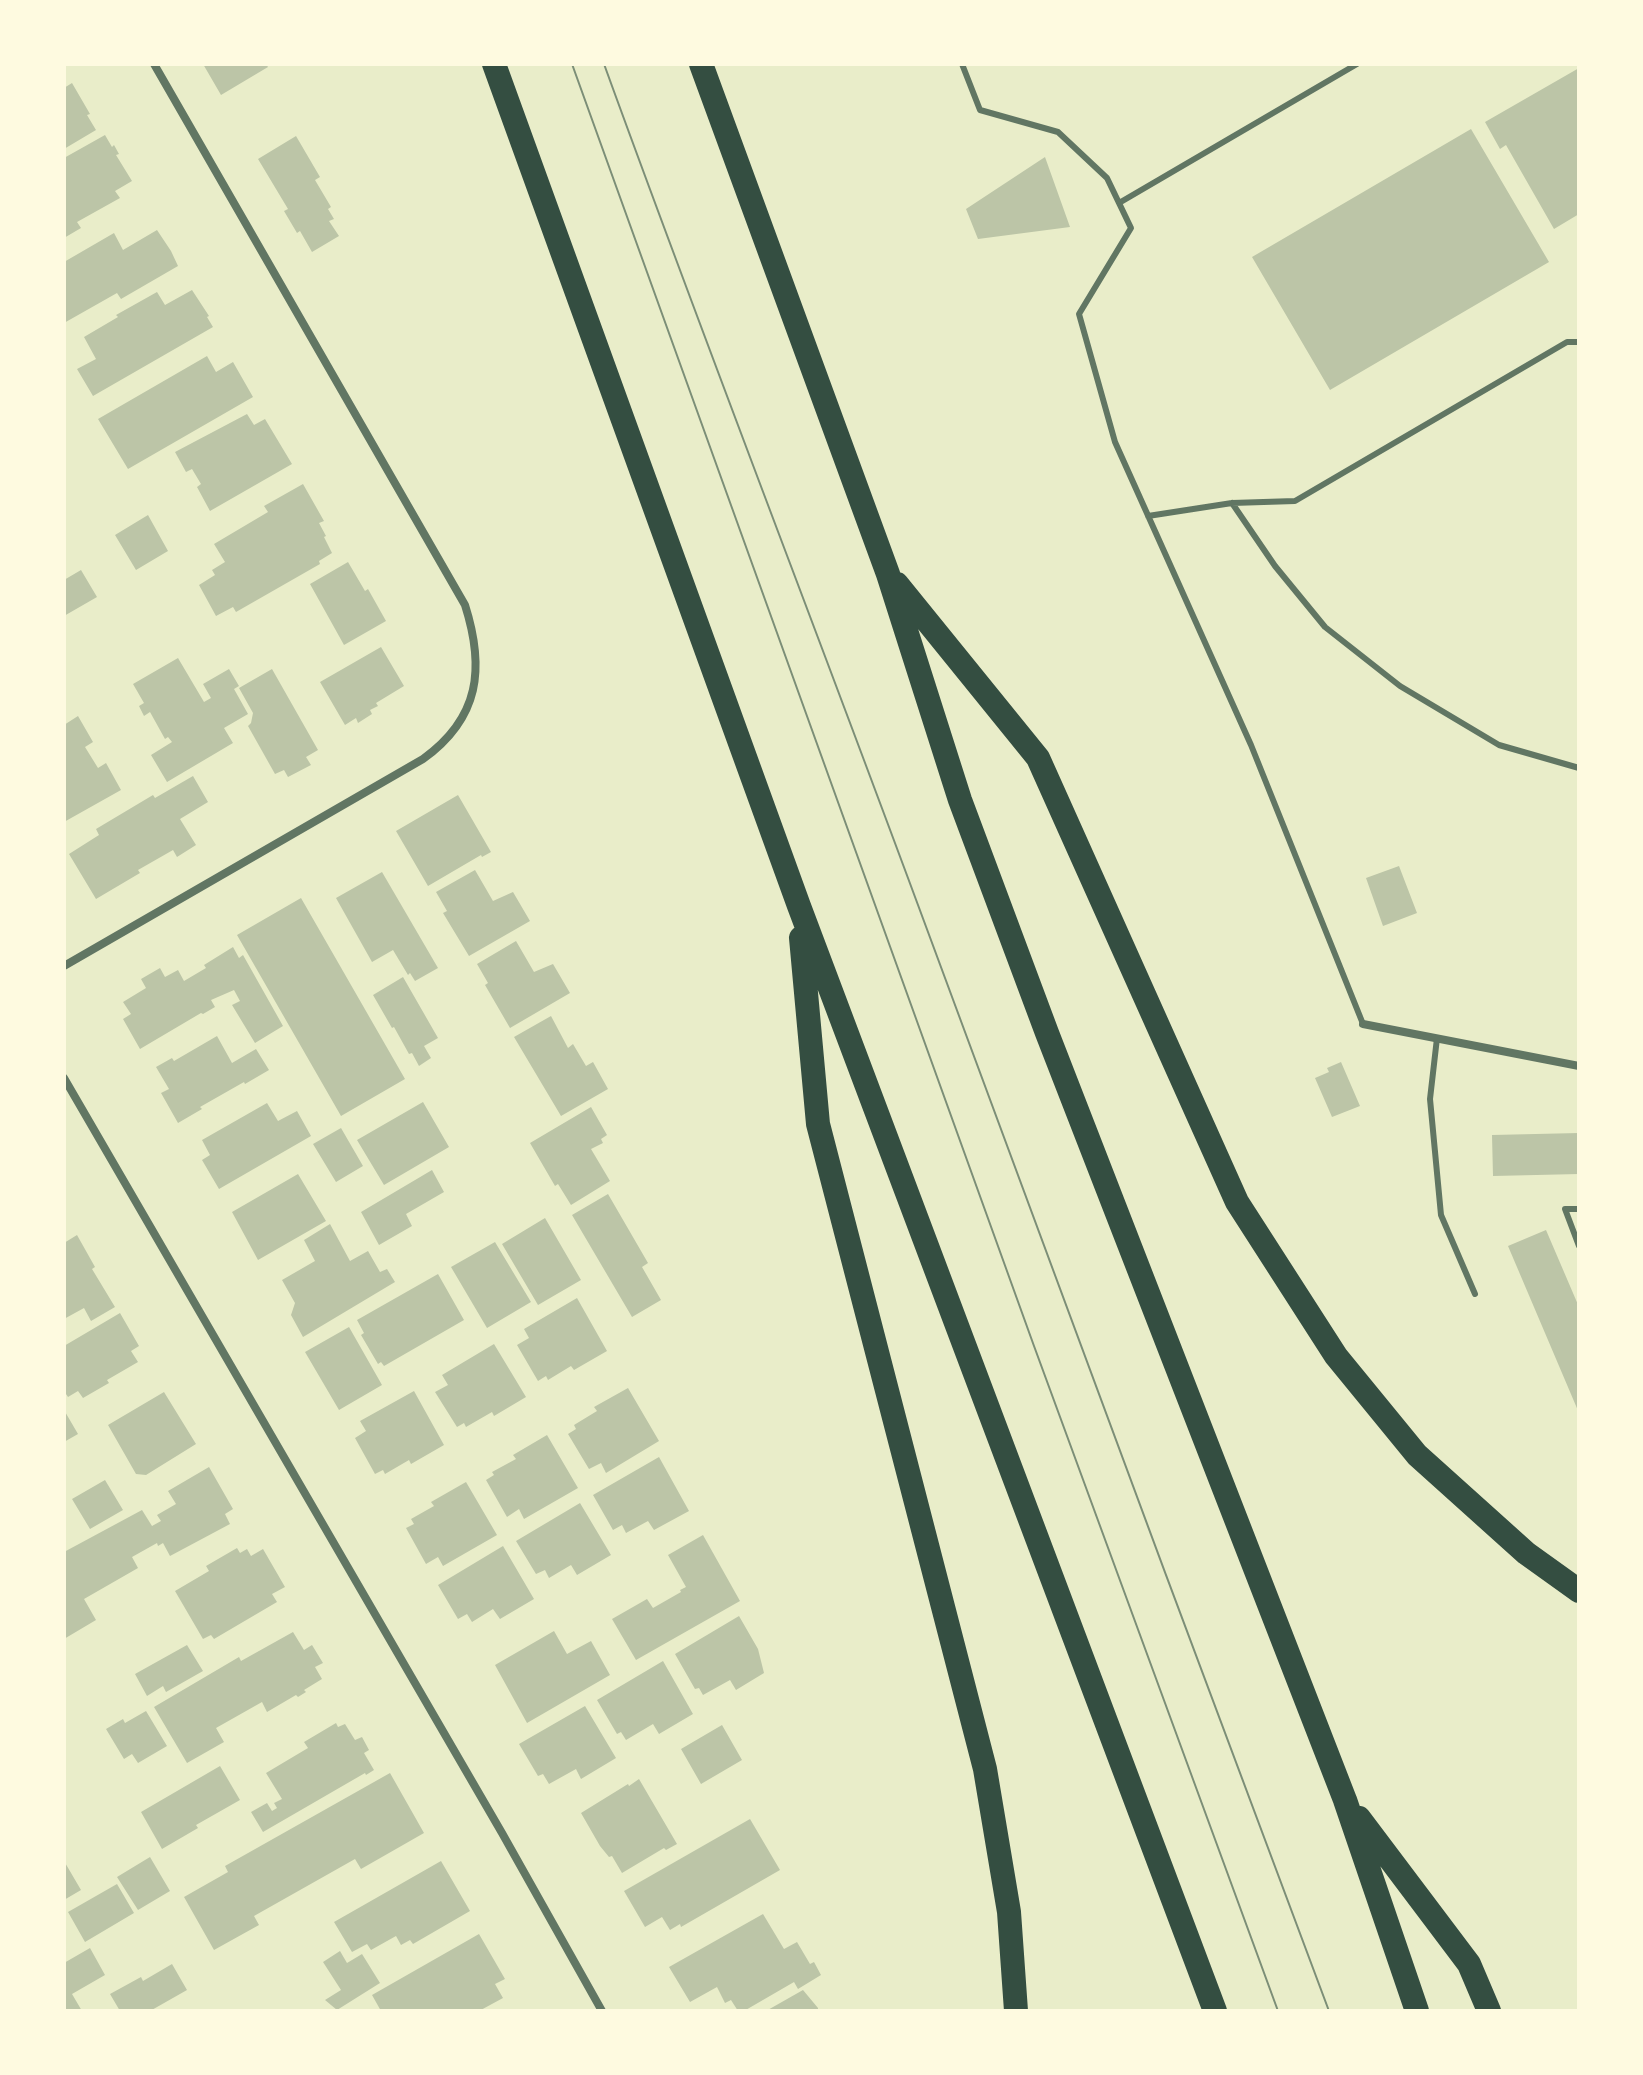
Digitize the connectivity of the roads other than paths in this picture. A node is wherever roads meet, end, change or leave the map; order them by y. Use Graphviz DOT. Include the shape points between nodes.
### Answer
graph roads {
  1 [pos="154,64"];
  2 [pos="494,64"];
  3 [pos="701,64"];
  4 [pos="962,64"];
  5 [pos="1357,64"];
  6 [pos="1119,203"];
  7 [pos="1579,342"];
  8 [pos="1232,503"];
  9 [pos="1148,516"];
  10 [pos="888,574"];
  11 [pos="1579,768"];
  12 [pos="799,906"];
  13 [pos="64,966"];
  14 [pos="1363,1024"];
  15 [pos="1437,1038"];
  16 [pos="1579,1066"];
  17 [pos="64,1078"];
  18 [pos="1579,1209"];
  19 [pos="1579,1246"];
  20 [pos="1475,1294"];
  21 [pos="1579,1591"];
  22 [pos="1345,1800"];
  23 [pos="602,2011"];
  24 [pos="1016,2011"];
  25 [pos="1215,2011"];
  26 [pos="1417,2011"];
  27 [pos="1489,2011"];
  1 -- 13 [label="street" via="465,605 473,630 475,684 468,709 450,736 423,759"];
  2 -- 12 [label="highway"];
  3 -- 10 [label="highway"];
  4 -- 6 [label="lane" via="980,110 1058,132 1107,178"];
  5 -- 6 [label="lane"];
  6 -- 9 [label="lane" via="1131,228 1079,314 1115,442"];
  7 -- 8 [label="lane" via="1567,342 1295,501"];
  8 -- 9 [label="lane"];
  8 -- 11 [label="lane" via="1325,627 1400,686 1499,745"];
  9 -- 14 [label="lane" via="1251,745"];
  10 -- 21 [label="highway" via="1038,758 1237,1202 1336,1356 1417,1455 1526,1553"];
  10 -- 22 [label="highway" via="976,844"];
  12 -- 24 [label="highway" via="818,1124 985,1769 1009,1912"];
  12 -- 25 [label="highway"];
  14 -- 15 [label="street"];
  15 -- 16 [label="street"];
  15 -- 20 [label="lane" via="1430,1099 1441,1215"];
  17 -- 23 [label="street"];
  18 -- 19 [label="lane" via="1565,1209"];
  22 -- 26 [label="highway"];
  22 -- 27 [label="highway" via="1469,1964"];
}
